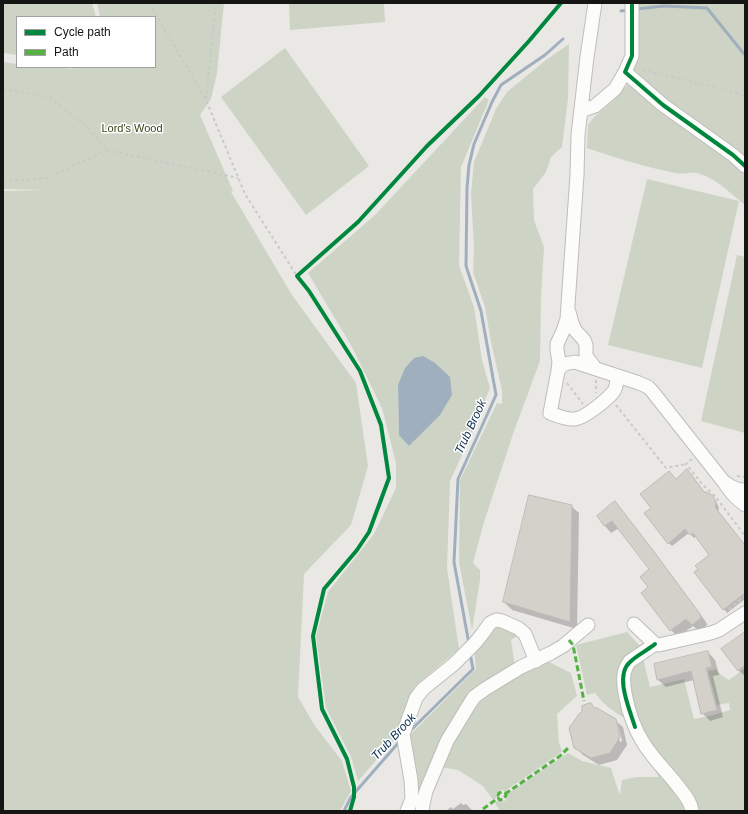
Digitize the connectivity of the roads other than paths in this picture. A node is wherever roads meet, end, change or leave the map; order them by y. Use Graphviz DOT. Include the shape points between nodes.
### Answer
graph roads {
  1 [pos="595,3"];
  2 [pos="632,3"];
  3 [pos="626,70"];
  4 [pos="581,110"];
  5 [pos="745,166"];
  6 [pos="568,300"];
  7 [pos="580,336"];
  8 [pos="559,340"];
  9 [pos="586,350"];
  10 [pos="558,354"];
  11 [pos="572,362"];
  12 [pos="595,368"];
  13 [pos="558,371"];
  14 [pos="617,376"];
  15 [pos="723,481"];
  16 [pos="745,490"];
  17 [pos="745,505"];
  18 [pos="745,613"];
  19 [pos="634,624"];
  20 [pos="588,625"];
  21 [pos="655,644"];
  22 [pos="536,660"];
  23 [pos="406,811"];
  24 [pos="422,811"];
  25 [pos="692,811"];
  1 -- 4 [label="street"];
  2 -- 3 [label="street" via="632,56"];
  3 -- 4 [label="street" via="615,89 595,106"];
  3 -- 5 [label="street" via="663,105"];
  4 -- 6 [label="street"];
  6 -- 7 [label="street" via="569,315"];
  6 -- 8 [label="street" via="567,319"];
  7 -- 8 [label="street" via="567,334"];
  7 -- 9 [label="street" via="584,340"];
  8 -- 10 [label="street"];
  9 -- 11 [label="street" via="580,360"];
  9 -- 12 [label="street" via="586,356"];
  10 -- 11 [label="street" via="564,360"];
  10 -- 13 [label="street"];
  11 -- 12 [label="street"];
  11 -- 13 [label="street" via="563,365"];
  12 -- 14 [label="street"];
  13 -- 14 [label="street" via="550,413 568,419 581,418 598,406 616,385"];
  14 -- 15 [label="street" via="644,385 652,391"];
  15 -- 16 [label="street" via="734,488"];
  15 -- 17 [label="street"];
  18 -- 21 [label="street" via="712,633"];
  19 -- 21 [label="street"];
  20 -- 22 [label="street" via="563,646"];
  21 -- 25 [label="street" via="630,662 624,670 624,691 635,727 644,744 686,796"];
  22 -- 23 [label="street" via="525,634 518,628 496,620 490,623 484,633 454,664 423,689 416,698 403,740 412,792 412,799"];
  22 -- 24 [label="street" via="474,697 447,741 426,791"];
}
